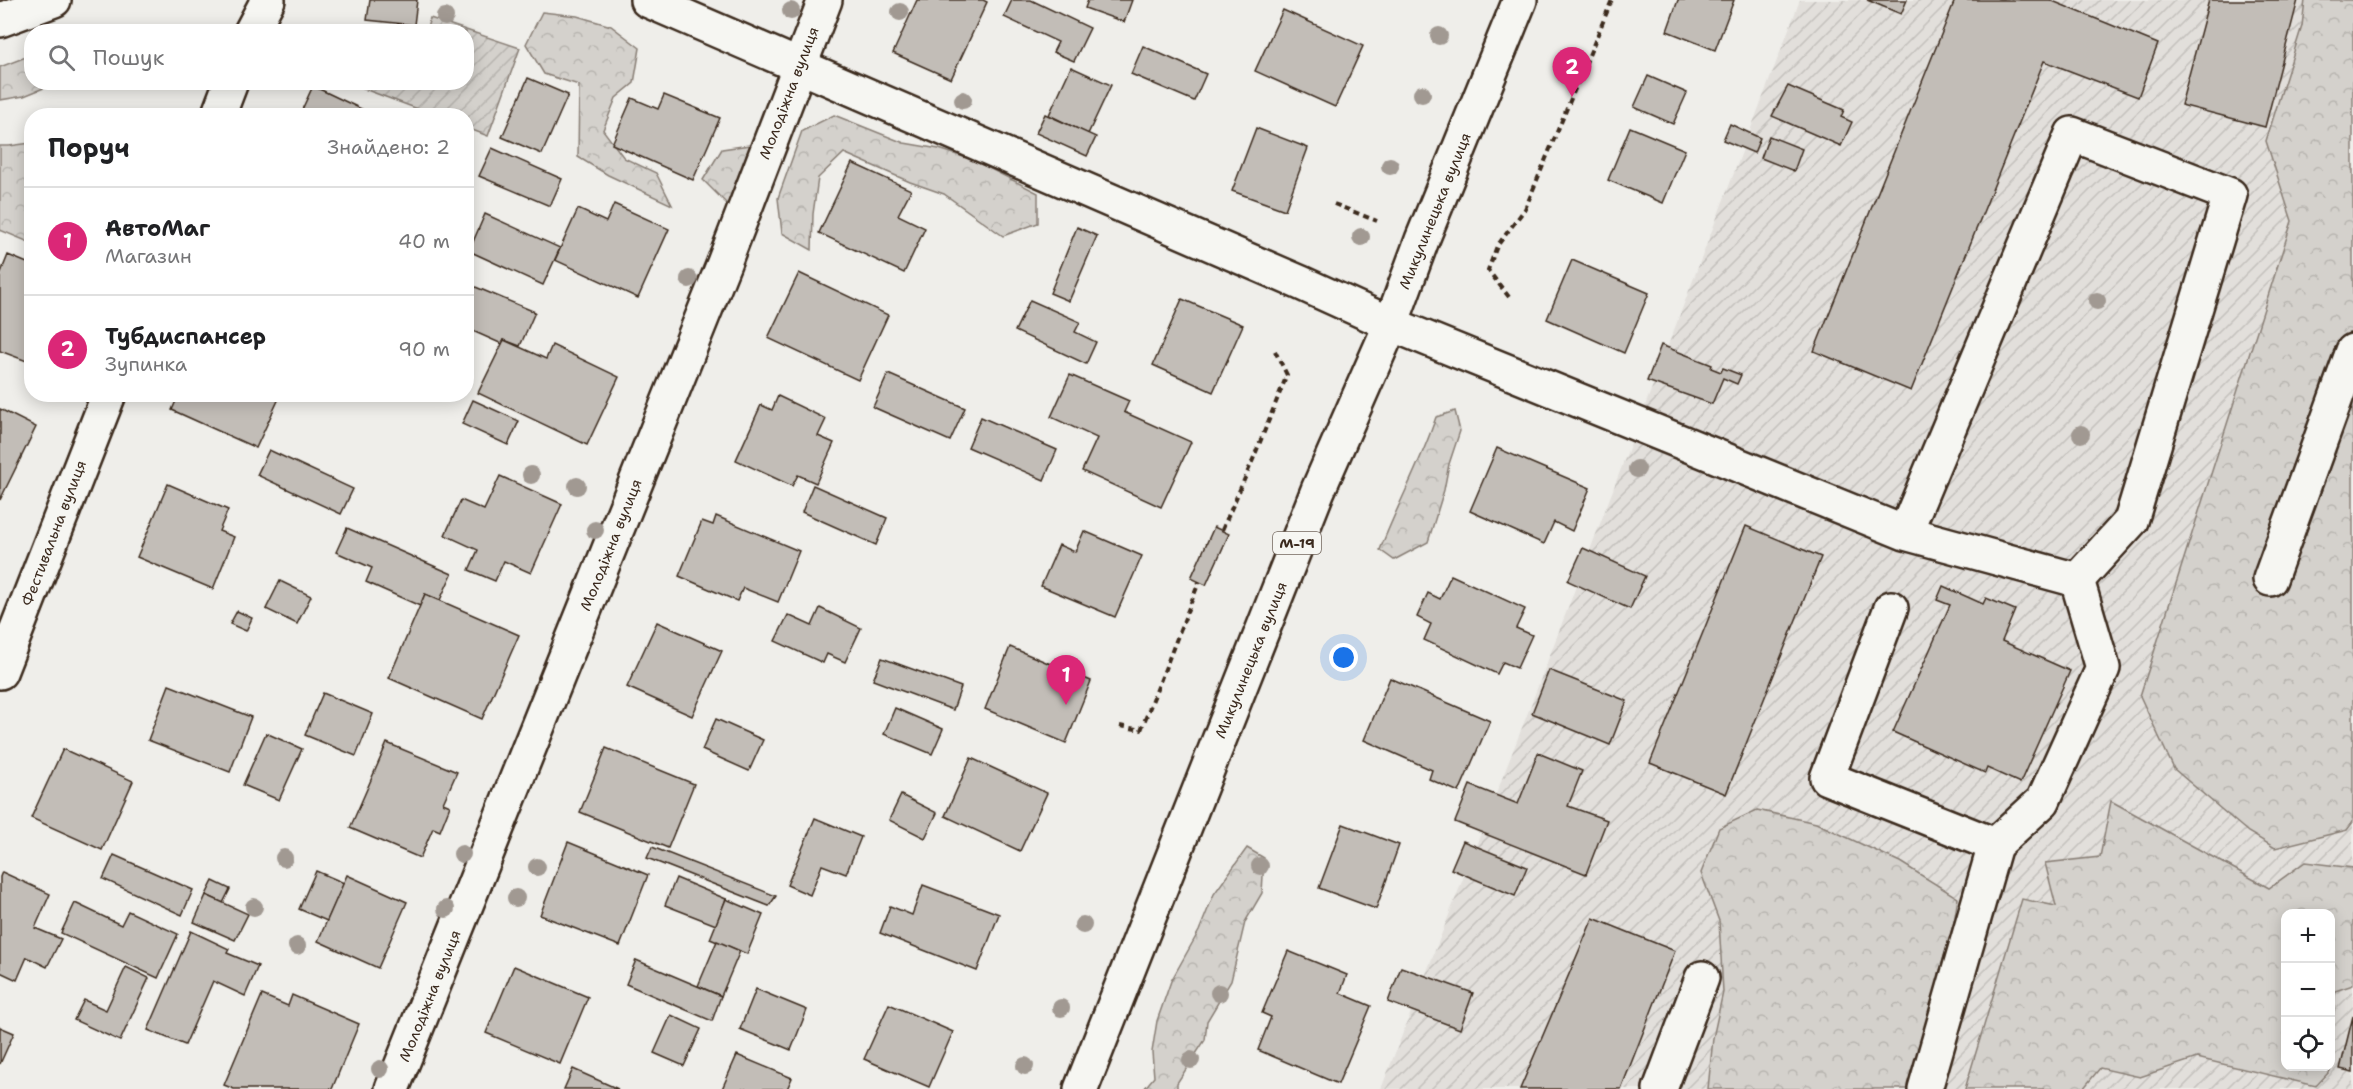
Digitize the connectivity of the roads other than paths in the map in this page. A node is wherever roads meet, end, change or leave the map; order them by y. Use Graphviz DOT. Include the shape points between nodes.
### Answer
graph roads {
  1 [pos="54,0"];
  2 [pos="268,0"];
  3 [pos="647,0"];
  4 [pos="825,0"];
  5 [pos="1520,0"];
  6 [pos="0,20"];
  7 [pos="255,24"];
  8 [pos="800,67"];
  9 [pos="228,90"];
  10 [pos="221,108"];
  11 [pos="1391,324"];
  12 [pos="2353,351"];
  13 [pos="106,402"];
  14 [pos="1905,533"];
  15 [pos="2270,579"];
  16 [pos="2077,580"];
  17 [pos="1890,608"];
  18 [pos="0,672"];
  19 [pos="1995,845"];
  20 [pos="1702,978"];
  21 [pos="392,1089"];
  22 [pos="1081,1089"];
  23 [pos="1660,1089"];
  24 [pos="1925,1089"];
  1 -- 6 [label="main road"];
  2 -- 7 [label="main road"];
  3 -- 8 [label="main road"];
  4 -- 8 [label="main road, Молодіжна вулиця"];
  5 -- 11 [label="main road, Микулинецька вулиця / М-19"];
  8 -- 11 [label="main road"];
  8 -- 21 [label="main road, Молодіжна вулиця"];
  9 -- 10 [label="main road"];
  11 -- 14 [label="main road"];
  11 -- 22 [label="main road, Микулинецька вулиця / М-19" via="1318,490"];
  12 -- 15 [label="main road"];
  13 -- 18 [label="main road, Фестивальна вулиця"];
  14 -- 16 [label="main road"];
  14 -- 16 [label="main road" via="2072,134 2230,195 2131,521"];
  16 -- 19 [label="main road" via="2103,668 2043,801"];
  17 -- 19 [label="main road" via="1827,778"];
  19 -- 24 [label="main road"];
  20 -- 23 [label="main road"];
}
